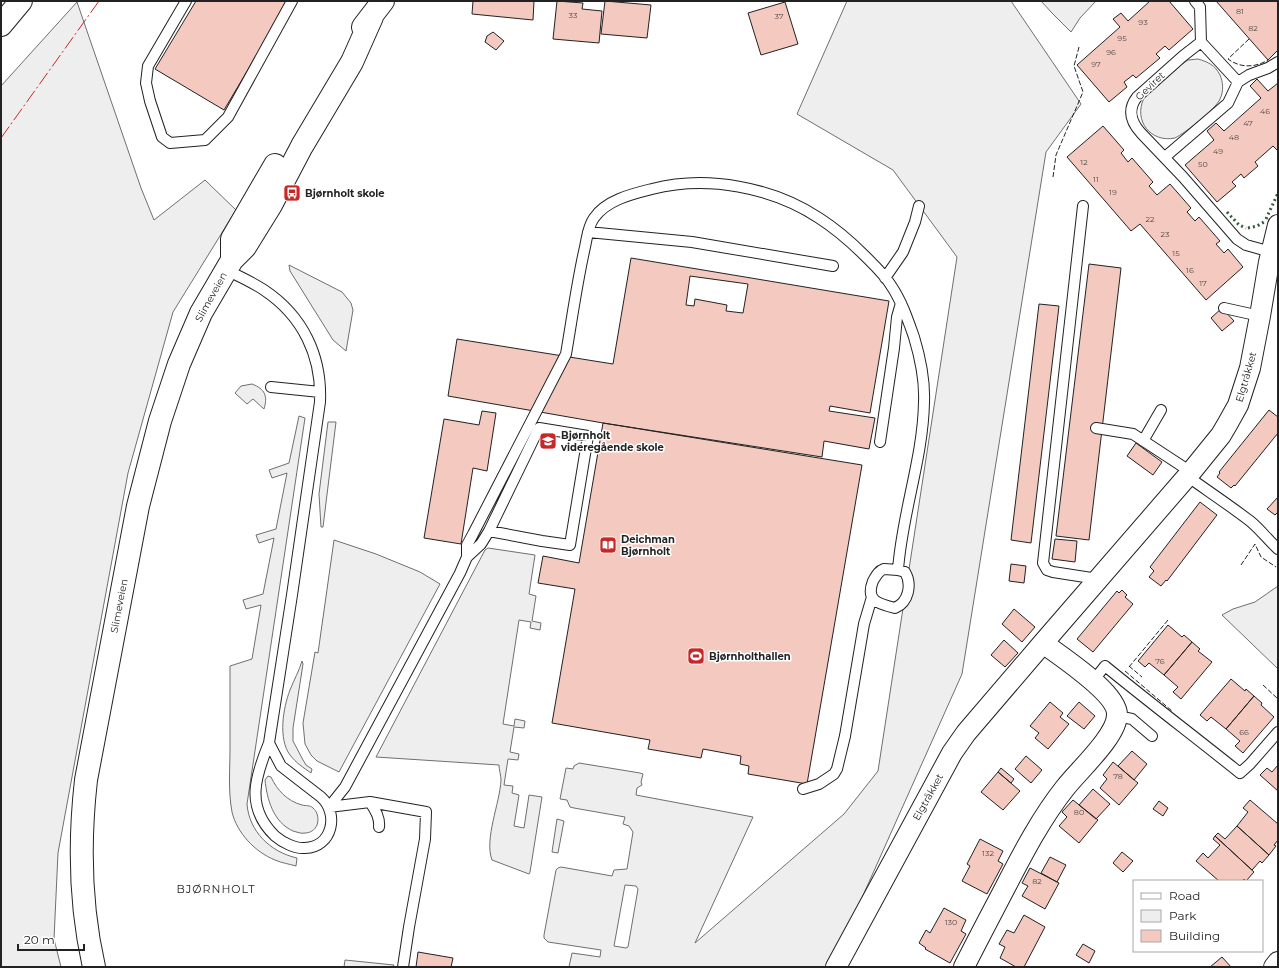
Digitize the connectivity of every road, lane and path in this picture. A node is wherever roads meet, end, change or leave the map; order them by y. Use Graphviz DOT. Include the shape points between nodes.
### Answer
graph roads {
  1 [pos="21,1"];
  2 [pos="186,1"];
  3 [pos="292,1"];
  4 [pos="1195,1"];
  5 [pos="378,9"];
  6 [pos="1,25"];
  7 [pos="1201,42"];
  8 [pos="1278,62"];
  9 [pos="1238,82"];
  10 [pos="1165,157"];
  11 [pos="919,206"];
  12 [pos="1083,206"];
  13 [pos="1278,225"];
  14 [pos="588,232"];
  15 [pos="1273,260"];
  16 [pos="229,265"];
  17 [pos="833,266"];
  18 [pos="885,278"];
  19 [pos="901,303"];
  20 [pos="1224,308"];
  21 [pos="1260,316"];
  22 [pos="271,387"];
  23 [pos="320,392"];
  24 [pos="1160,410"];
  25 [pos="1096,428"];
  26 [pos="1143,441"];
  27 [pos="880,442"];
  28 [pos="1189,474"];
  29 [pos="489,531"];
  30 [pos="1278,549"];
  31 [pos="467,558"];
  32 [pos="898,570"];
  33 [pos="1098,579"];
  34 [pos="872,597"];
  35 [pos="1043,643"];
  36 [pos="1093,681"];
  37 [pos="1118,716"];
  38 [pos="1278,732"];
  39 [pos="1152,736"];
  40 [pos="269,743"];
  41 [pos="803,789"];
  42 [pos="370,802"];
  43 [pos="329,807"];
  44 [pos="379,827"];
  45 [pos="1278,962"];
  46 [pos="94,967"];
  47 [pos="403,967"];
  48 [pos="836,967"];
  49 [pos="964,967"];
  50 [pos="1274,967"];
  1 -- 6 [label="main road"];
  2 -- 3 [label="lane" via="148,66 146,83 162,137 170,143 205,140 228,117"];
  4 -- 7 [label="lane" via="1200,7"];
  5 -- 16 [label="main road, Slimeveien" via="352,62 302,146 271,205 245,247"];
  7 -- 9 [label="lane"];
  7 -- 10 [label="lane, Geviret" via="1160,75 1133,102 1131,114 1136,127"];
  8 -- 9 [label="lane"];
  9 -- 10 [label="lane" via="1228,102"];
  10 -- 15 [label="lane, Geviret" via="1237,239"];
  11 -- 18 [label="lane" via="903,252"];
  12 -- 33 [label="lane" via="1043,563 1047,570 1052,572"];
  13 -- 15 [label="street, Elgtråkket"];
  14 -- 17 [label="lane" via="692,242"];
  14 -- 18 [label="lane" via="601,210 614,201 639,192 662,186 722,184 775,196 799,206 846,237"];
  14 -- 31 [label="lane" via="566,354 467,545"];
  15 -- 21 [label="street, Elgtråkket"];
  16 -- 23 [label="lane" via="264,290 291,314 304,330 316,358"];
  16 -- 46 [label="main road, Slimeveien" via="192,332 160,421 138,506 92,744 82,816 81,868"];
  18 -- 19 [label="lane"];
  19 -- 27 [label="lane"];
  19 -- 32 [label="lane" via="914,336 923,379 924,400 923,422"];
  20 -- 21 [label="lane"];
  21 -- 28 [label="street, Elgtråkket" via="1250,368 1238,405 1221,435"];
  22 -- 23 [label="lane"];
  23 -- 40 [label="lane"];
  24 -- 26 [label="lane"];
  25 -- 26 [label="lane" via="1133,434"];
  26 -- 28 [label="lane"];
  28 -- 30 [label="lane" via="1201,487 1250,521"];
  28 -- 33 [label="street, Elgtråkket"];
  29 -- 29 [label="lane" via="570,545 588,436 539,428"];
  29 -- 31 [label="lane" via="481,544"];
  31 -- 43 [label="lane" via="345,787"];
  32 -- 34 [label="lane" via="881,570 873,583 870,592"];
  32 -- 34 [label="lane" via="905,572 909,578 909,590 902,603 895,608 878,604"];
  33 -- 35 [label="street, Elgtråkket"];
  34 -- 41 [label="lane" via="837,769 819,784"];
  35 -- 36 [label="street"];
  35 -- 48 [label="street, Elgtråkket" via="952,753"];
  36 -- 37 [label="street" via="1110,698"];
  36 -- 38 [label="lane" via="1105,666 1240,773"];
  37 -- 39 [label="lane" via="1132,719"];
  37 -- 49 [label="street" via="1108,738 1065,788 1033,836"];
  40 -- 43 [label="lane" via="282,766 321,796"];
  40 -- 43 [label="lane" via="256,782 259,816 267,828 280,840 291,845 305,848 320,844 332,824"];
  42 -- 43 [label="lane"];
  42 -- 44 [label="lane" via="377,813"];
  42 -- 47 [label="lane" via="426,812 425,839"];
  45 -- 50 [label="street"];
}
